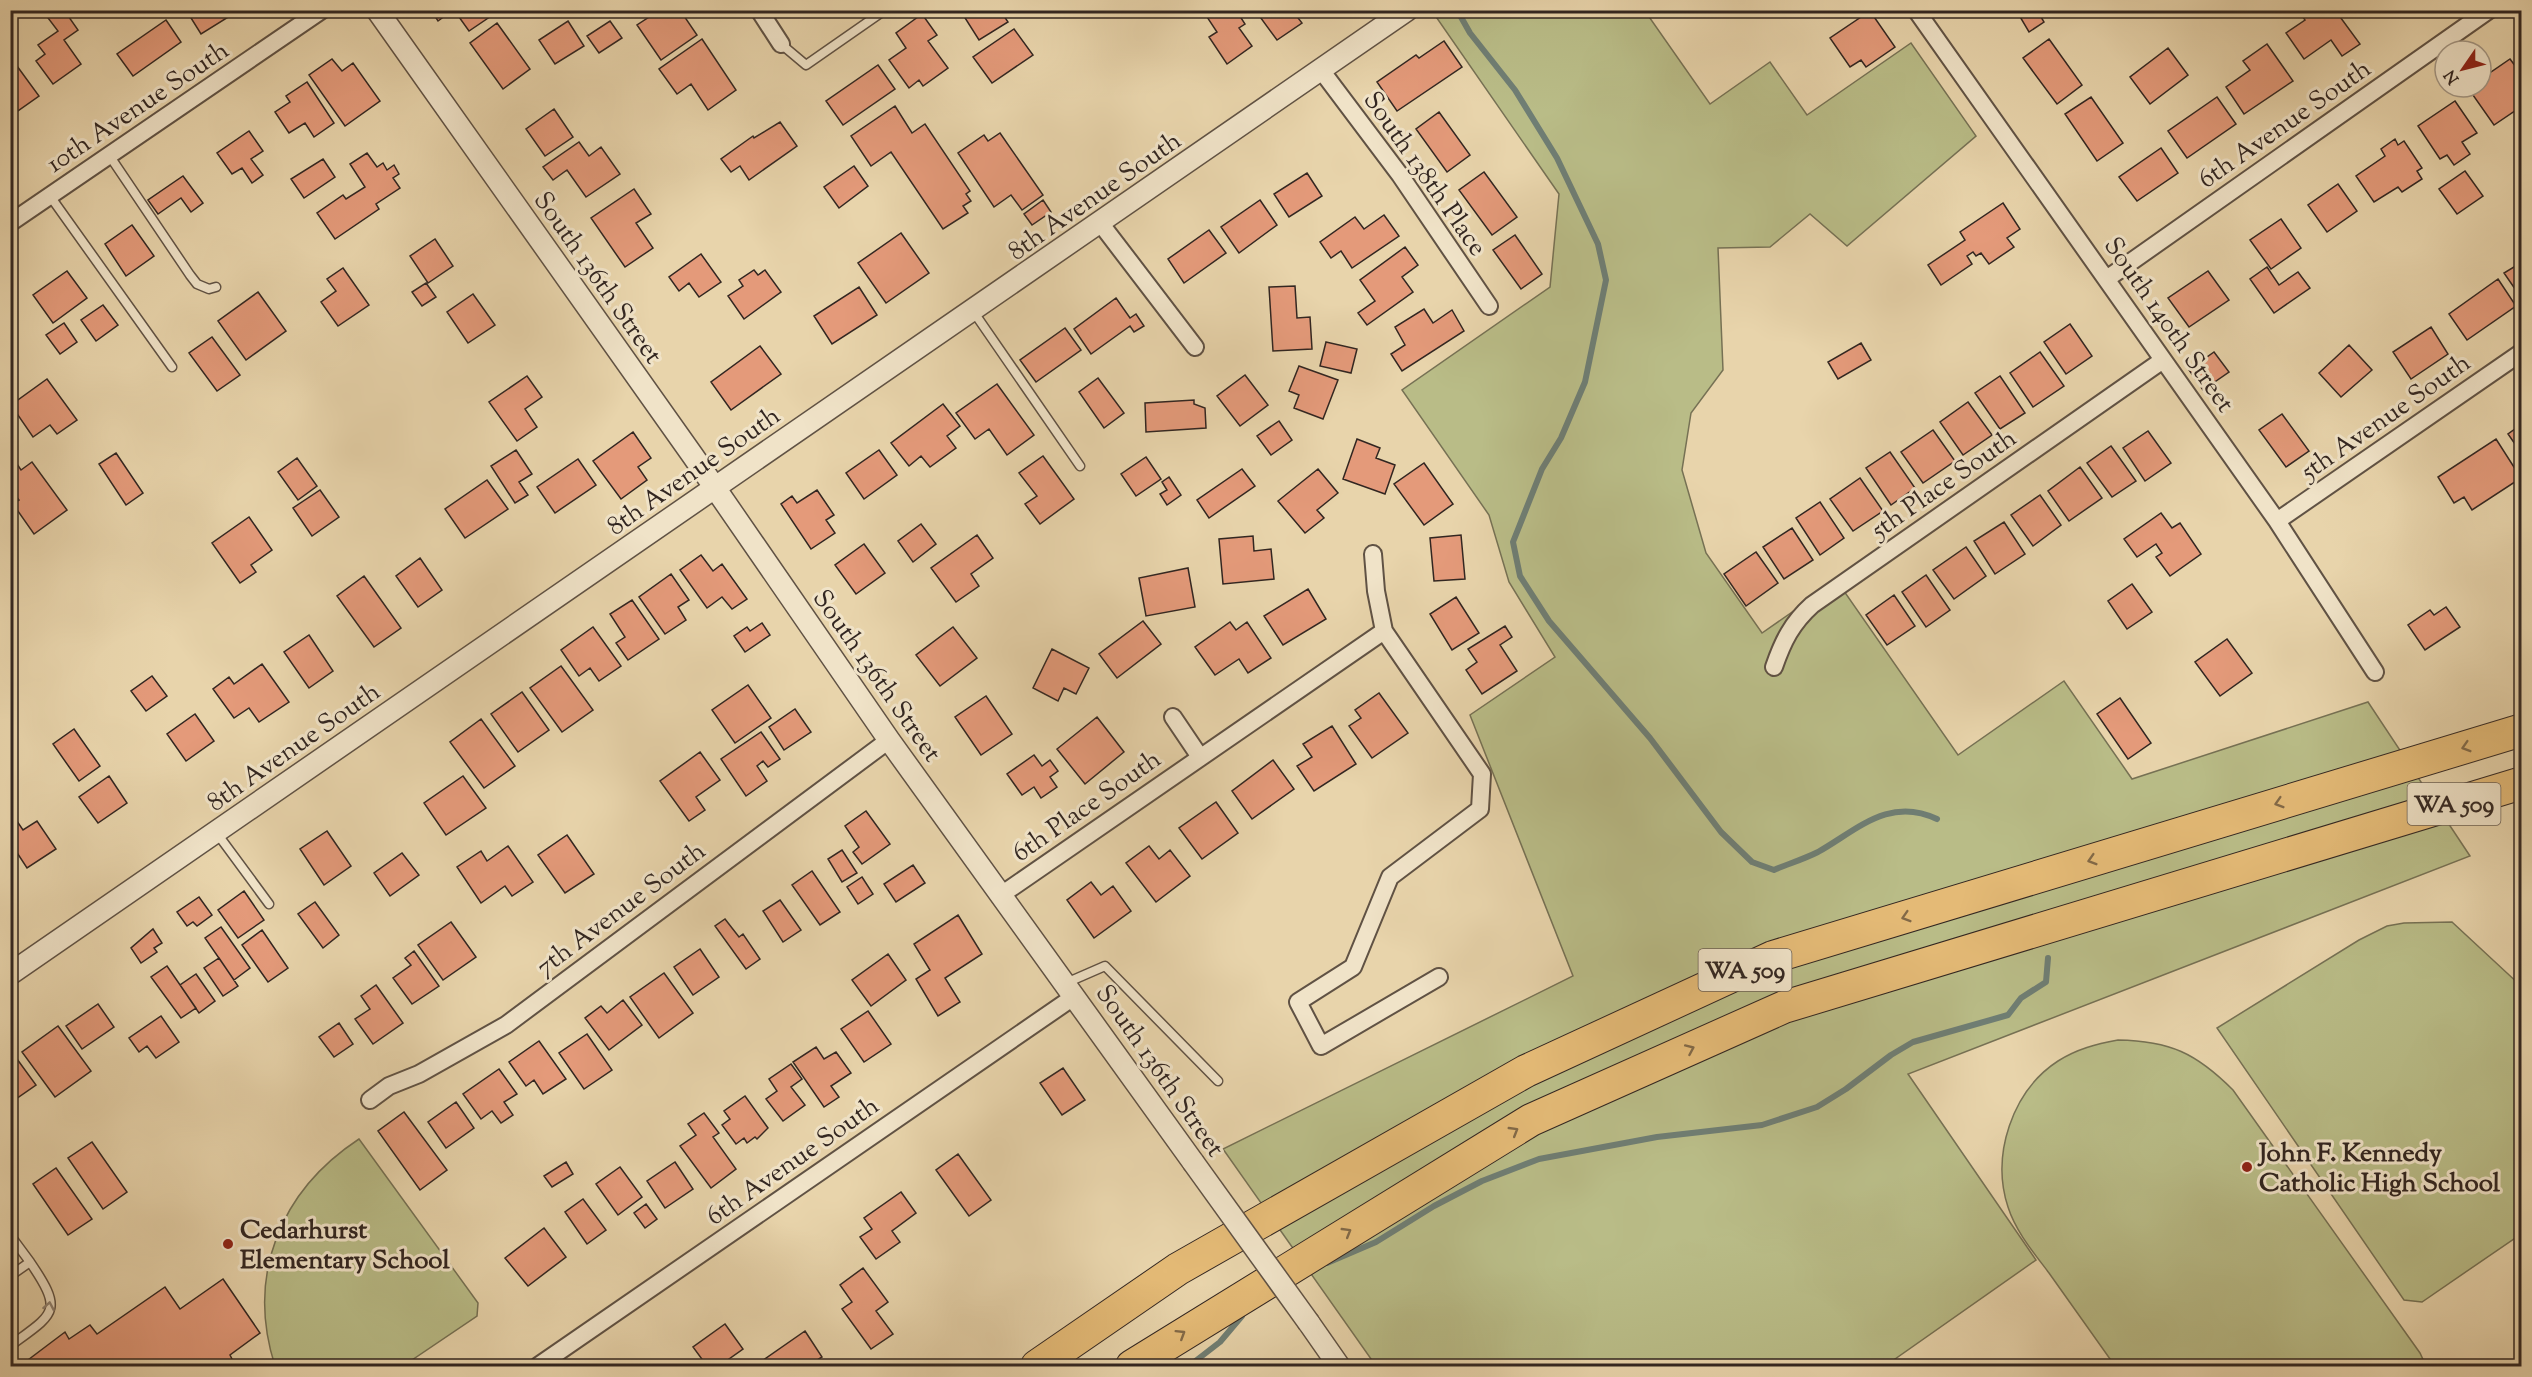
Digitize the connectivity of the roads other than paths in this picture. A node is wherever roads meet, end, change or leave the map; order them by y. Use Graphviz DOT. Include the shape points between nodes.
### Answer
graph roads {
  1 [pos="322,10"];
  2 [pos="377,10"];
  3 [pos="759,10"];
  4 [pos="885,10"];
  5 [pos="1407,10"];
  6 [pos="1916,10"];
  7 [pos="2489,10"];
  8 [pos="781,44"];
  9 [pos="1321,70"];
  10 [pos="109,155"];
  11 [pos="50,196"];
  12 [pos="10,223"];
  13 [pos="1101,224"];
  14 [pos="2108,278"];
  15 [pos="216,287"];
  16 [pos="1489,306"];
  17 [pos="973,311"];
  18 [pos="1195,347"];
  19 [pos="2522,352"];
  20 [pos="2163,360"];
  21 [pos="172,367"];
  22 [pos="1080,466"];
  23 [pos="714,489"];
  24 [pos="2277,521"];
  25 [pos="1373,554"];
  26 [pos="1384,631"];
  27 [pos="1774,667"];
  28 [pos="2375,672"];
  29 [pos="1173,717"];
  30 [pos="2522,730"];
  31 [pos="889,740"];
  32 [pos="1200,757"];
  33 [pos="2522,783"];
  34 [pos="216,832"];
  35 [pos="1001,895"];
  36 [pos="269,904"];
  37 [pos="10,974"];
  38 [pos="1439,977"];
  39 [pos="1071,989"];
  40 [pos="1218,1081"];
  41 [pos="370,1100"];
  42 [pos="10,1235"];
  43 [pos="30,1263"];
  44 [pos="10,1276"];
  45 [pos="10,1346"];
  46 [pos="538,1366"];
  47 [pos="1037,1366"];
  48 [pos="1132,1366"];
  49 [pos="1339,1366"];
  1 -- 10 [label="street, 10th Avenue South"];
  2 -- 23 [label="street, South 136th Street"];
  3 -- 8 [label="street"];
  4 -- 8 [label="lane" via="806,65"];
  5 -- 9 [label="street, 8th Avenue South"];
  6 -- 14 [label="street, South 140th Street"];
  7 -- 14 [label="street, 6th Avenue South"];
  9 -- 13 [label="street, 8th Avenue South"];
  9 -- 16 [label="street, South 138th Place" via="1400,175"];
  10 -- 11 [label="street, 10th Avenue South"];
  10 -- 15 [label="lane" via="190,275 203,287"];
  11 -- 12 [label="street, 10th Avenue South"];
  11 -- 21 [label="lane"];
  13 -- 17 [label="street, 8th Avenue South"];
  13 -- 18 [label="street"];
  14 -- 20 [label="street, South 140th Street"];
  17 -- 22 [label="lane"];
  17 -- 23 [label="street, 8th Avenue South"];
  19 -- 24 [label="street, 5th Avenue South"];
  20 -- 24 [label="street, South 140th Street"];
  20 -- 27 [label="street, 5th Place South" via="1812,605 1796,619"];
  23 -- 31 [label="street, South 136th Street"];
  23 -- 34 [label="street, 8th Avenue South"];
  24 -- 28 [label="street, South 140th Street"];
  25 -- 26 [label="street"];
  26 -- 32 [label="street, 6th Place South"];
  26 -- 38 [label="street" via="1482,774 1480,809 1389,877 1353,967 1298,1002 1321,1046"];
  29 -- 32 [label="street, 6th Place South"];
  30 -- 47 [label="highway, WA 509, one-way" via="1773,957 1526,1071 1178,1269"];
  31 -- 35 [label="street, South 136th Street"];
  31 -- 41 [label="street, 7th Avenue South" via="506,1025 419,1074 389,1086"];
  32 -- 35 [label="street, 6th Place South"];
  48 -- 33 [label="highway, WA 509, one-way" via="1531,1120 1784,1007"];
  34 -- 36 [label="lane"];
  34 -- 37 [label="street, 8th Avenue South"];
  35 -- 39 [label="street, South 136th Street"];
  39 -- 40 [label="lane" via="1105,966"];
  39 -- 46 [label="street, 6th Avenue South"];
  39 -- 49 [label="street, South 136th Street, bridge"];
  42 -- 43 [label="lane"];
  43 -- 44 [label="lane"];
  45 -- 43 [label="lane, one-way" via="50,1312 50,1292"];
}
